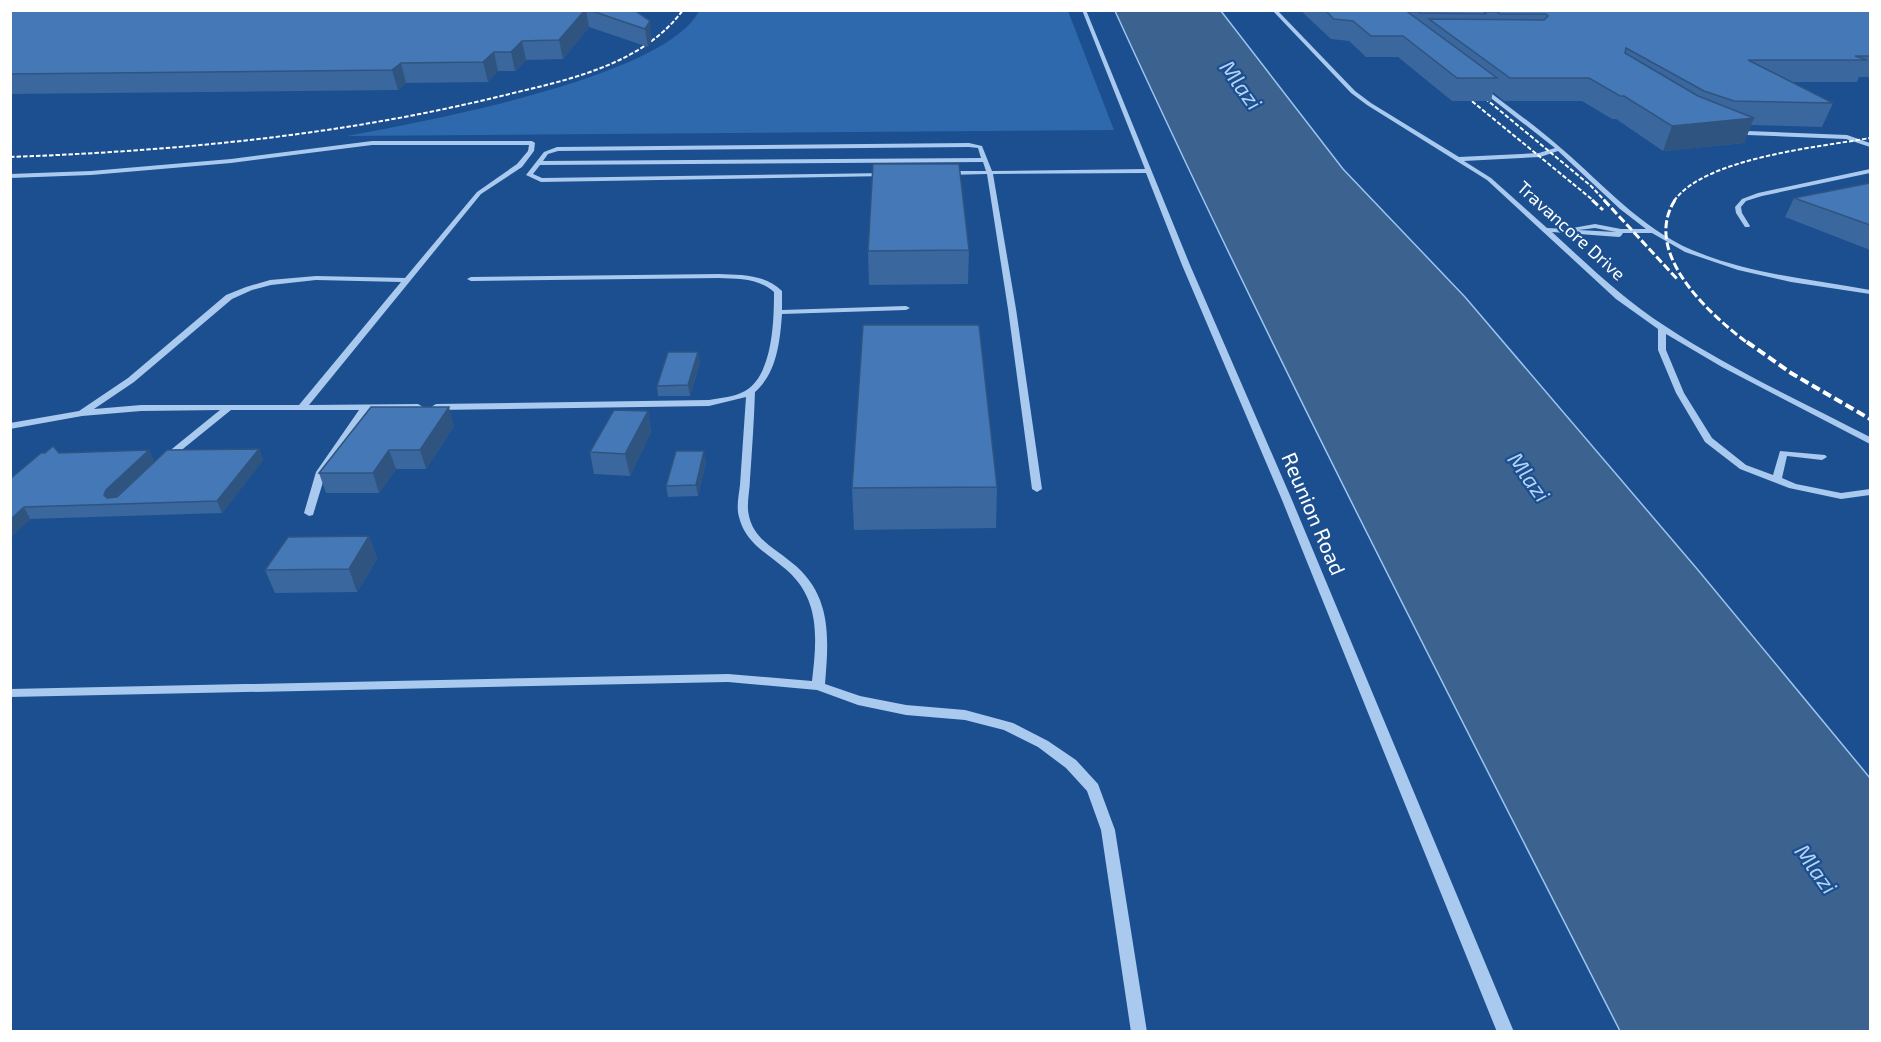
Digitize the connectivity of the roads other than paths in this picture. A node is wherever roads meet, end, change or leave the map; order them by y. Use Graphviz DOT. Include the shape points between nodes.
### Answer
graph roads {
  1 [pos="1084,10"];
  2 [pos="1274,10"];
  3 [pos="1478,86"];
  4 [pos="1731,130"];
  5 [pos="1870,145"];
  6 [pos="772,147"];
  7 [pos="1559,149"];
  8 [pos="1460,159"];
  9 [pos="985,160"];
  10 [pos="768,162"];
  11 [pos="538,163"];
  12 [pos="1148,171"];
  13 [pos="1870,171"];
  14 [pos="942,173"];
  15 [pos="990,173"];
  16 [pos="895,174"];
  17 [pos="10,176"];
  18 [pos="764,176"];
  19 [pos="1747,226"];
  20 [pos="1546,230"];
  21 [pos="1653,231"];
  22 [pos="471,279"];
  23 [pos="407,280"];
  24 [pos="1870,292"];
  25 [pos="906,308"];
  26 [pos="779,312"];
  27 [pos="1662,328"];
  28 [pos="751,392"];
  29 [pos="230,407"];
  30 [pos="302,407"];
  31 [pos="366,407"];
  32 [pos="82,412"];
  33 [pos="14,425"];
  34 [pos="10,435"];
  35 [pos="1870,441"];
  36 [pos="1822,457"];
  37 [pos="156,468"];
  38 [pos="1777,480"];
  39 [pos="1037,489"];
  40 [pos="1870,492"];
  41 [pos="309,513"];
  42 [pos="818,686"];
  43 [pos="10,693"];
  44 [pos="1139,1032"];
  45 [pos="1506,1032"];
  1 -- 12 [label="street, Reunion Road"];
  2 -- 8 [label="street, Travancore Drive" via="1361,98"];
  3 -- 7 [label="street"];
  4 -- 5 [label="street" via="1847,136"];
  6 -- 9 [label="street" via="969,145 980,147"];
  6 -- 10 [label="street"];
  6 -- 11 [label="street" via="557,149 547,151"];
  7 -- 8 [label="street" via="1540,155"];
  7 -- 21 [label="street"];
  8 -- 20 [label="street, Travancore Drive"];
  9 -- 10 [label="street"];
  9 -- 15 [label="street"];
  10 -- 11 [label="street"];
  10 -- 18 [label="street"];
  11 -- 18 [label="street" via="529,175 541,180"];
  12 -- 15 [label="street"];
  12 -- 45 [label="street, Reunion Road"];
  13 -- 19 [label="street" via="1752,197 1738,207"];
  14 -- 15 [label="street"];
  15 -- 39 [label="street"];
  16 -- 18 [label="street"];
  17 -- 23 [label="street" via="231,161 372,143 532,143 518,167 483,189"];
  20 -- 21 [label="street" via="1610,227 1620,231"];
  20 -- 27 [label="street, Travancore Drive" via="1619,297"];
  21 -- 24 [label="street" via="1708,258 1745,269"];
  22 -- 26 [label="street" via="741,277 770,283 778,291"];
  23 -- 30 [label="street"];
  23 -- 32 [label="street" via="279,280 241,291 131,380"];
  25 -- 26 [label="street"];
  26 -- 28 [label="street" via="769,368"];
  27 -- 35 [label="street, Travancore Drive"];
  27 -- 38 [label="street" via="1662,350 1680,393 1708,440 1743,467"];
  28 -- 31 [label="street" via="709,403"];
  28 -- 42 [label="street" via="743,514 750,533 767,552 795,572 819,604 822,643"];
  29 -- 30 [label="street"];
  29 -- 32 [label="street"];
  29 -- 37 [label="street"];
  30 -- 31 [label="street"];
  31 -- 41 [label="street" via="321,472"];
  32 -- 33 [label="street"];
  33 -- 34 [label="street"];
  36 -- 38 [label="street" via="1783,453"];
  38 -- 40 [label="street" via="1841,496"];
  42 -- 43 [label="street" via="728,678"];
  42 -- 44 [label="street" via="858,700 906,710 965,715 1008,726 1071,764 1093,788 1108,830"];
}
